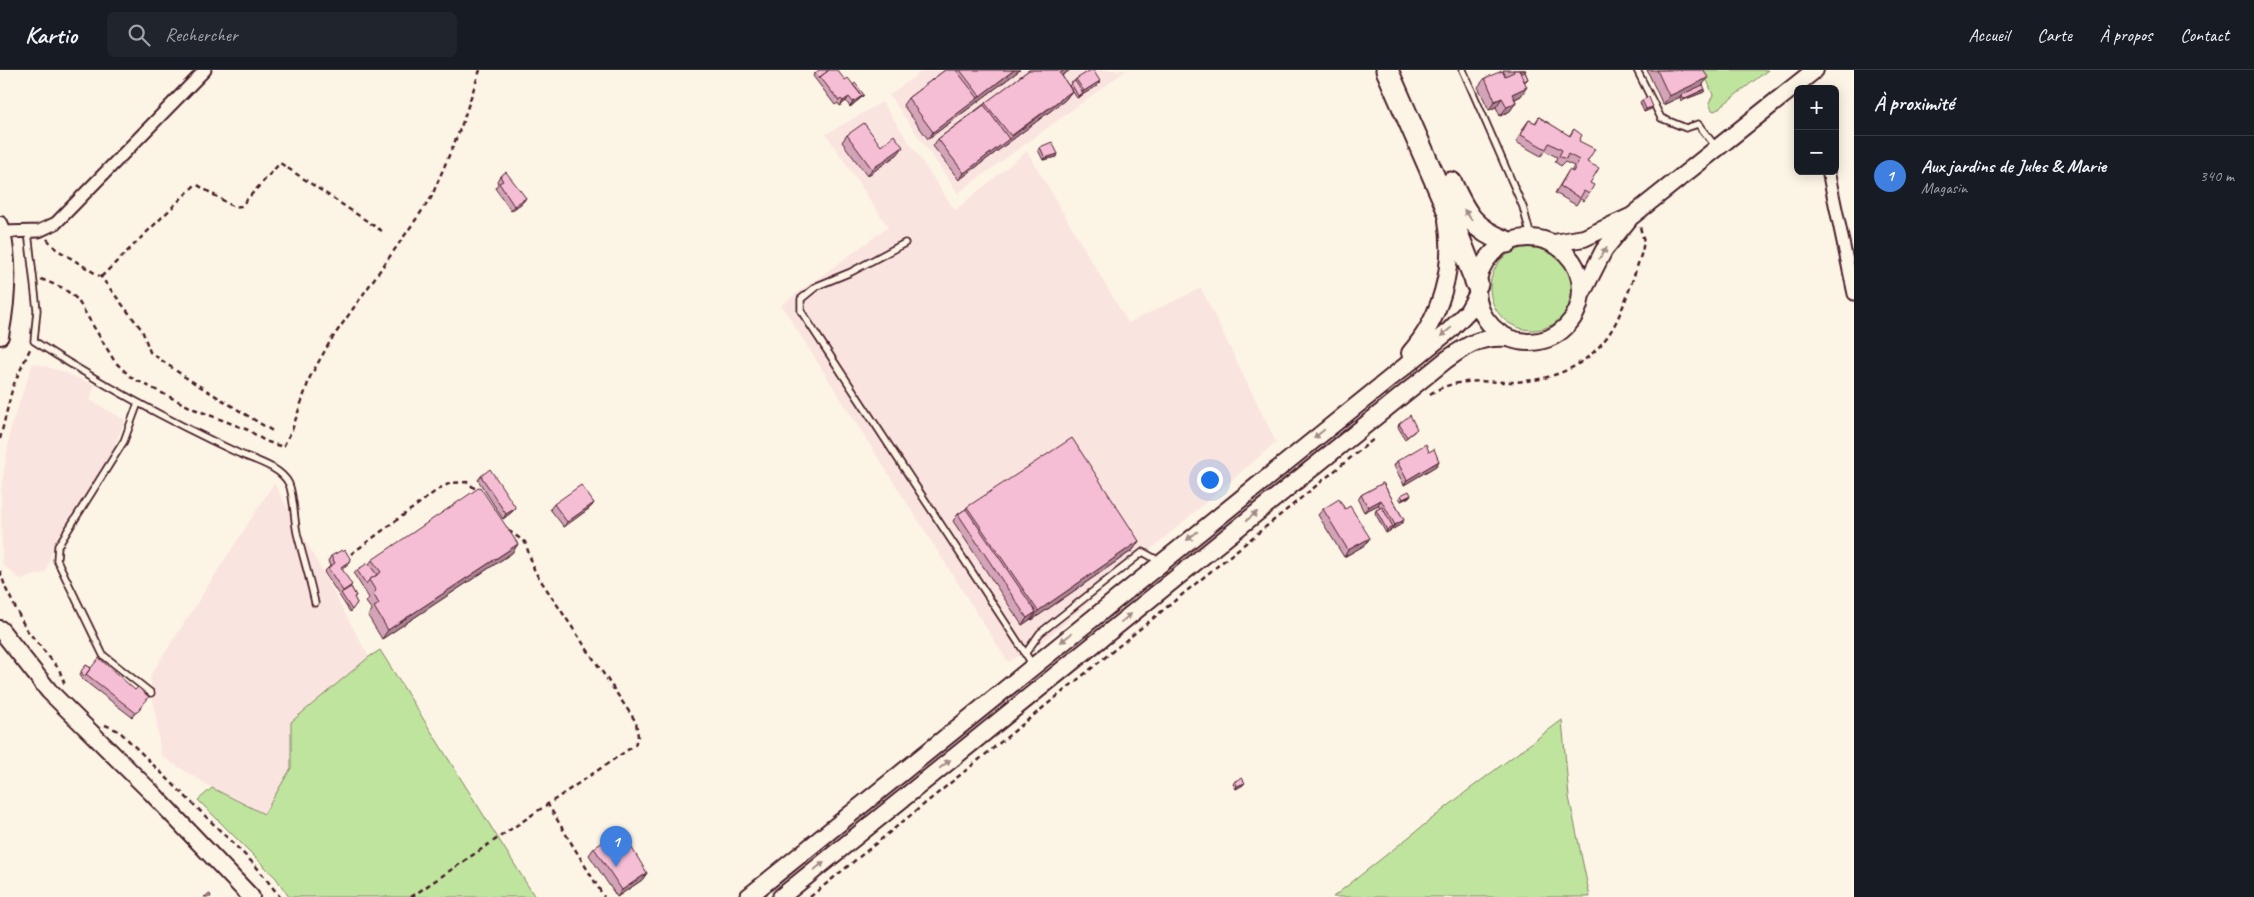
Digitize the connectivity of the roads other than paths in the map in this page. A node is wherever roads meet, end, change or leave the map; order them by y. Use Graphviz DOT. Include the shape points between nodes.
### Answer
graph roads {
  1 [pos="205,70"];
  2 [pos="1387,70"];
  3 [pos="1403,70"];
  4 [pos="1463,70"];
  5 [pos="1637,70"];
  6 [pos="1815,70"];
  7 [pos="1802,85"];
  8 [pos="1794,91"];
  9 [pos="1717,148"];
  10 [pos="1829,175"];
  11 [pos="1443,198"];
  12 [pos="1632,216"];
  13 [pos="1,229"];
  14 [pos="33,232"];
  15 [pos="1531,237"];
  16 [pos="1506,242"];
  17 [pos="905,243"];
  18 [pos="1554,244"];
  19 [pos="1477,290"];
  20 [pos="1854,294"];
  21 [pos="1582,295"];
  22 [pos="0,336"];
  23 [pos="1507,338"];
  24 [pos="1387,378"];
  25 [pos="138,403"];
  26 [pos="315,603"];
  27 [pos="0,629"];
  28 [pos="1029,660"];
  29 [pos="151,693"];
  30 [pos="251,897"];
  31 [pos="748,897"];
  32 [pos="781,897"];
  1 -- 14 [label="street" via="56,223"];
  2 -- 11 [label="highway"];
  16 -- 3 [label="highway, one-way" via="1483,232 1461,206"];
  4 -- 15 [label="lane" via="1523,207"];
  5 -- 9 [label="lane" via="1661,118 1686,128 1698,124"];
  6 -- 7 [label="main road"];
  8 -- 9 [label="main road"];
  9 -- 12 [label="main road"];
  10 -- 20 [label="street"];
  11 -- 19 [label="highway"];
  11 -- 24 [label="main road" via="1449,242 1443,294 1430,327"];
  12 -- 18 [label="main road" via="1584,238"];
  21 -- 12 [label="main road, one-way" via="1604,250"];
  13 -- 14 [label="street"];
  13 -- 22 [label="main road" via="7,276"];
  14 -- 25 [label="lane" via="34,341"];
  15 -- 16 [label="main road"];
  15 -- 18 [label="main road"];
  16 -- 19 [label="main road" via="1486,259"];
  17 -- 28 [label="lane" via="851,272 816,286 801,299 801,311"];
  18 -- 21 [label="main road" via="1564,250 1575,265"];
  19 -- 23 [label="main road" via="1486,320"];
  19 -- 24 [label="main road, one-way" via="1468,311 1450,330"];
  21 -- 23 [label="main road" via="1573,318 1555,336 1531,343"];
  32 -- 23 [label="main road, one-way" via="1446,360 1481,340"];
  24 -- 28 [label="main road, one-way" via="1160,562"];
  25 -- 26 [label="lane" via="275,469 289,484 297,533"];
  25 -- 29 [label="lane" via="124,441 58,546 57,560 103,655"];
  27 -- 30 [label="main road" via="50,691"];
  28 -- 31 [label="main road"];
}
